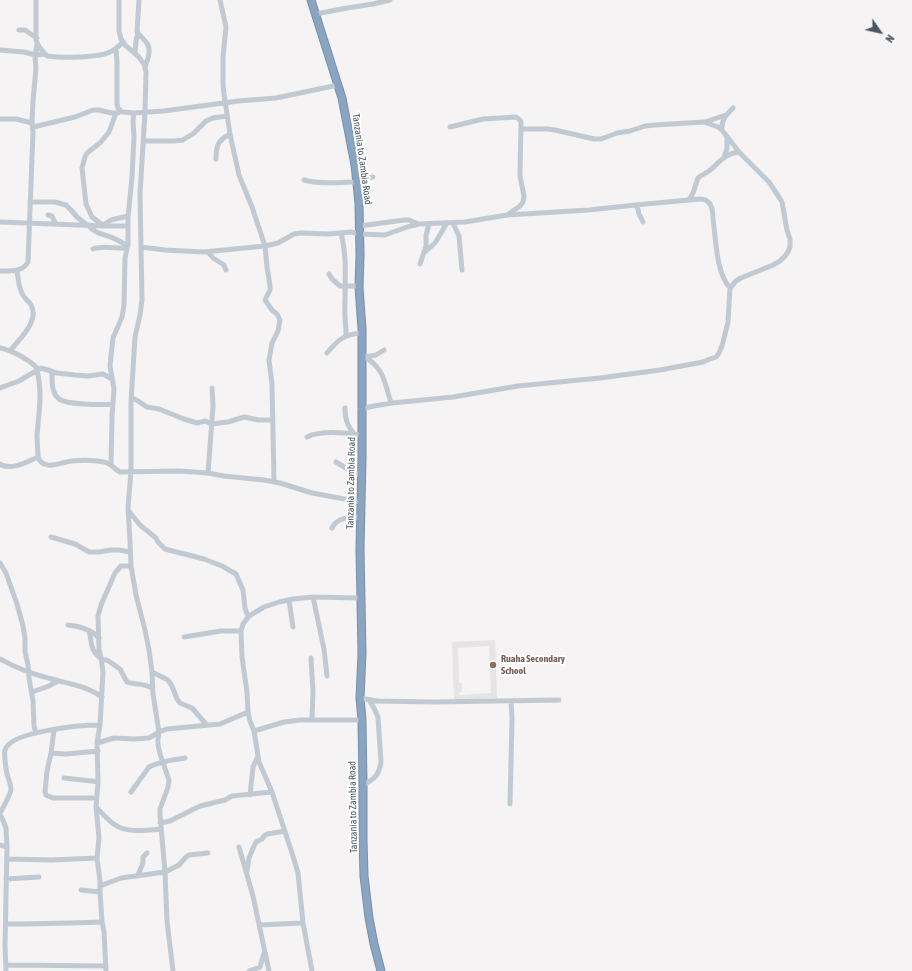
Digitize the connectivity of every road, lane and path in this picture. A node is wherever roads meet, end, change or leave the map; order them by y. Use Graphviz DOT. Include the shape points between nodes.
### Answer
graph roads {
  1 [pos="36,0"];
  2 [pos="119,0"];
  3 [pos="139,0"];
  4 [pos="220,0"];
  5 [pos="311,0"];
  6 [pos="390,0"];
  7 [pos="316,14"];
  8 [pos="19,30"];
  9 [pos="138,33"];
  10 [pos="37,41"];
  11 [pos="122,42"];
  12 [pos="116,49"];
  13 [pos="0,50"];
  14 [pos="135,53"];
  15 [pos="44,54"];
  16 [pos="36,55"];
  17 [pos="145,68"];
  18 [pos="338,85"];
  19 [pos="225,103"];
  20 [pos="733,108"];
  21 [pos="118,112"];
  22 [pos="145,112"];
  23 [pos="134,113"];
  24 [pos="227,116"];
  25 [pos="726,116"];
  26 [pos="0,119"];
  27 [pos="704,122"];
  28 [pos="32,125"];
  29 [pos="450,127"];
  30 [pos="521,129"];
  31 [pos="722,130"];
  32 [pos="230,134"];
  33 [pos="727,137"];
  34 [pos="144,141"];
  35 [pos="738,152"];
  36 [pos="724,158"];
  37 [pos="216,159"];
  38 [pos="373,177"];
  39 [pos="304,180"];
  40 [pos="356,181"];
  41 [pos="689,200"];
  42 [pos="30,202"];
  43 [pos="637,204"];
  44 [pos="507,215"];
  45 [pos="48,216"];
  46 [pos="128,216"];
  47 [pos="0,222"];
  48 [pos="643,222"];
  49 [pos="30,223"];
  50 [pos="447,223"];
  51 [pos="453,223"];
  52 [pos="56,224"];
  53 [pos="419,224"];
  54 [pos="429,224"];
  55 [pos="87,225"];
  56 [pos="103,226"];
  57 [pos="128,226"];
  58 [pos="360,226"];
  59 [pos="341,233"];
  60 [pos="360,234"];
  61 [pos="265,246"];
  62 [pos="128,247"];
  63 [pos="141,247"];
  64 [pos="93,249"];
  65 [pos="208,252"];
  66 [pos="424,252"];
  67 [pos="420,264"];
  68 [pos="18,270"];
  69 [pos="226,270"];
  70 [pos="462,270"];
  71 [pos="0,271"];
  72 [pos="329,274"];
  73 [pos="359,286"];
  74 [pos="345,287"];
  75 [pos="730,288"];
  76 [pos="362,333"];
  77 [pos="346,335"];
  78 [pos="0,348"];
  79 [pos="384,350"];
  80 [pos="10,351"];
  81 [pos="327,353"];
  82 [pos="364,356"];
  83 [pos="37,370"];
  84 [pos="52,371"];
  85 [pos="112,379"];
  86 [pos="0,388"];
  87 [pos="212,388"];
  88 [pos="132,398"];
  89 [pos="391,403"];
  90 [pos="113,404"];
  91 [pos="345,408"];
  92 [pos="361,409"];
  93 [pos="272,420"];
  94 [pos="211,424"];
  95 [pos="358,434"];
  96 [pos="307,436"];
  97 [pos="38,457"];
  98 [pos="336,462"];
  99 [pos="0,464"];
  100 [pos="111,465"];
  101 [pos="131,471"];
  102 [pos="208,473"];
  103 [pos="362,476"];
  104 [pos="274,481"];
  105 [pos="361,502"];
  106 [pos="128,509"];
  107 [pos="361,517"];
  108 [pos="332,528"];
  109 [pos="51,537"];
  110 [pos="130,552"];
  111 [pos="0,563"];
  112 [pos="131,566"];
  113 [pos="313,597"];
  114 [pos="361,598"];
  115 [pos="289,600"];
  116 [pos="249,616"];
  117 [pos="68,625"];
  118 [pos="293,627"];
  119 [pos="88,630"];
  120 [pos="241,631"];
  121 [pos="99,638"];
  122 [pos="184,638"];
  123 [pos="311,658"];
  124 [pos="0,659"];
  125 [pos="102,660"];
  126 [pos="28,671"];
  127 [pos="152,672"];
  128 [pos="327,676"];
  129 [pos="58,681"];
  130 [pos="152,688"];
  131 [pos="32,692"];
  132 [pos="102,697"];
  133 [pos="360,698"];
  134 [pos="369,700"];
  135 [pos="559,700"];
  136 [pos="511,701"];
  137 [pos="248,712"];
  138 [pos="312,719"];
  139 [pos="362,720"];
  140 [pos="100,725"];
  141 [pos="207,725"];
  142 [pos="54,730"];
  143 [pos="254,731"];
  144 [pos="159,732"];
  145 [pos="36,733"];
  146 [pos="97,743"];
  147 [pos="98,751"];
  148 [pos="51,753"];
  149 [pos="258,756"];
  150 [pos="185,758"];
  151 [pos="163,762"];
  152 [pos="64,778"];
  153 [pos="98,782"];
  154 [pos="363,785"];
  155 [pos="131,792"];
  156 [pos="272,792"];
  157 [pos="250,795"];
  158 [pos="97,798"];
  159 [pos="510,804"];
  160 [pos="96,807"];
  161 [pos="0,815"];
  162 [pos="161,826"];
  163 [pos="285,831"];
  164 [pos="0,844"];
  165 [pos="7,847"];
  166 [pos="239,847"];
  167 [pos="146,853"];
  168 [pos="208,853"];
  169 [pos="97,858"];
  170 [pos="7,860"];
  171 [pos="165,872"];
  172 [pos="246,873"];
  173 [pos="138,875"];
  174 [pos="39,877"];
  175 [pos="6,879"];
  176 [pos="100,889"];
  177 [pos="81,890"];
  178 [pos="3,891"];
  179 [pos="102,922"];
  180 [pos="303,923"];
  181 [pos="259,925"];
  182 [pos="4,927"];
  183 [pos="3,953"];
  184 [pos="265,953"];
  185 [pos="6,968"];
  186 [pos="106,968"];
  187 [pos="173,971"];
  188 [pos="249,971"];
  189 [pos="269,971"];
  190 [pos="312,971"];
  191 [pos="381,971"];
  1 -- 10 [label="street"];
  2 -- 11 [label="street" via="119,31"];
  3 -- 9 [label="street"];
  4 -- 19 [label="street" via="226,27 223,57"];
  5 -- 7 [label="highway, Tanzania to Zambia Road"];
  6 -- 7 [label="street"];
  7 -- 18 [label="highway, Tanzania to Zambia Road"];
  8 -- 10 [label="street" via="25,30"];
  9 -- 14 [label="street"];
  9 -- 17 [label="street" via="149,48"];
  10 -- 15 [label="street"];
  10 -- 16 [label="street"];
  11 -- 12 [label="street"];
  11 -- 14 [label="street"];
  12 -- 15 [label="street" via="94,56"];
  12 -- 21 [label="street"];
  13 -- 16 [label="street"];
  14 -- 17 [label="street"];
  15 -- 16 [label="street"];
  16 -- 28 [label="street"];
  17 -- 22 [label="street"];
  18 -- 19 [label="street" via="276,98"];
  18 -- 40 [label="highway, Tanzania to Zambia Road"];
  19 -- 22 [label="street"];
  19 -- 24 [label="street"];
  20 -- 25 [label="street"];
  21 -- 23 [label="street"];
  21 -- 28 [label="street" via="93,110 75,117"];
  21 -- 56 [label="street" via="109,132 85,157 82,168 86,204 92,217"];
  22 -- 23 [label="street"];
  22 -- 34 [label="street"];
  23 -- 46 [label="street"];
  24 -- 32 [label="street"];
  24 -- 34 [label="street" via="206,121 183,140"];
  25 -- 27 [label="street"];
  25 -- 31 [label="street" via="722,122"];
  26 -- 28 [label="street" via="16,119"];
  27 -- 30 [label="street" via="645,126 601,140 542,128"];
  27 -- 31 [label="street"];
  28 -- 42 [label="street"];
  29 -- 30 [label="street" via="483,119 516,117 521,122"];
  30 -- 44 [label="street" via="520,176 524,196 520,206"];
  31 -- 33 [label="street"];
  32 -- 37 [label="street" via="221,139"];
  32 -- 61 [label="street" via="239,175"];
  33 -- 35 [label="street"];
  33 -- 36 [label="street"];
  34 -- 63 [label="street" via="140,194"];
  35 -- 36 [label="street"];
  35 -- 75 [label="street" via="769,182 782,202 790,247 780,261 741,278"];
  36 -- 41 [label="street" via="698,178"];
  38 -- 40 [label="street"];
  39 -- 40 [label="street" via="321,183"];
  40 -- 58 [label="highway, Tanzania to Zambia Road"];
  41 -- 43 [label="street"];
  41 -- 75 [label="street" via="705,200 712,208 722,274"];
  42 -- 49 [label="street"];
  42 -- 55 [label="street" via="62,204 69,207"];
  43 -- 44 [label="street"];
  43 -- 48 [label="street"];
  44 -- 51 [label="street"];
  45 -- 52 [label="street" via="52,216"];
  46 -- 56 [label="street" via="111,220"];
  46 -- 57 [label="street"];
  47 -- 49 [label="street"];
  49 -- 52 [label="street"];
  49 -- 68 [label="street" via="28,262 24,268"];
  50 -- 51 [label="street"];
  50 -- 54 [label="street"];
  50 -- 66 [label="street" via="436,243"];
  51 -- 70 [label="street" via="458,236"];
  52 -- 55 [label="street"];
  53 -- 54 [label="street"];
  53 -- 58 [label="street" via="404,220"];
  53 -- 60 [label="street" via="385,235"];
  54 -- 66 [label="street"];
  55 -- 56 [label="street"];
  55 -- 62 [label="street" via="97,233 113,238"];
  56 -- 57 [label="street"];
  57 -- 62 [label="street"];
  58 -- 60 [label="highway, Tanzania to Zambia Road"];
  59 -- 60 [label="street"];
  59 -- 61 [label="street" via="297,233"];
  59 -- 74 [label="street"];
  60 -- 73 [label="highway, Tanzania to Zambia Road"];
  61 -- 65 [label="street"];
  61 -- 93 [label="street" via="270,282 270,290 265,300 280,320 269,356"];
  62 -- 64 [label="street"];
  62 -- 85 [label="street" via="125,258 124,310 113,338 110,366"];
  63 -- 65 [label="street"];
  63 -- 88 [label="street" via="142,300 134,338"];
  65 -- 69 [label="street" via="224,265"];
  66 -- 67 [label="street"];
  68 -- 71 [label="street"];
  68 -- 80 [label="street" via="21,290 33,314 30,324"];
  72 -- 74 [label="street" via="338,285"];
  73 -- 74 [label="street"];
  73 -- 76 [label="highway, Tanzania to Zambia Road"];
  74 -- 77 [label="street"];
  75 -- 89 [label="street" via="728,322 722,346 716,357 703,362 660,370"];
  76 -- 77 [label="street"];
  76 -- 82 [label="highway, Tanzania to Zambia Road"];
  77 -- 81 [label="street"];
  78 -- 80 [label="street"];
  79 -- 82 [label="street" via="376,355"];
  80 -- 83 [label="street" via="27,360"];
  82 -- 89 [label="street" via="380,370"];
  82 -- 92 [label="highway, Tanzania to Zambia Road"];
  83 -- 84 [label="street" via="40,368"];
  83 -- 86 [label="street"];
  83 -- 97 [label="street" via="40,399"];
  84 -- 85 [label="street" via="80,376 103,374"];
  84 -- 90 [label="street" via="55,394 61,401"];
  85 -- 90 [label="street"];
  87 -- 94 [label="street"];
  88 -- 94 [label="street" via="148,407 184,419"];
  88 -- 101 [label="street"];
  89 -- 92 [label="street"];
  90 -- 100 [label="street"];
  91 -- 95 [label="street" via="349,427"];
  92 -- 95 [label="highway, Tanzania to Zambia Road"];
  93 -- 94 [label="street" via="244,417"];
  93 -- 104 [label="street"];
  94 -- 102 [label="street"];
  95 -- 96 [label="street" via="316,433"];
  95 -- 103 [label="highway, Tanzania to Zambia Road"];
  97 -- 99 [label="street" via="12,466"];
  97 -- 100 [label="street" via="41,462 48,465 77,460"];
  98 -- 103 [label="street"];
  100 -- 101 [label="street" via="120,472"];
  101 -- 102 [label="street"];
  101 -- 106 [label="street"];
  102 -- 104 [label="street"];
  103 -- 105 [label="highway, Tanzania to Zambia Road"];
  104 -- 105 [label="street" via="312,493"];
  105 -- 107 [label="highway, Tanzania to Zambia Road"];
  106 -- 110 [label="street"];
  106 -- 116 [label="street" via="140,525 165,549 204,559 236,574"];
  107 -- 108 [label="street" via="338,520"];
  107 -- 114 [label="highway, Tanzania to Zambia Road"];
  109 -- 110 [label="street" via="75,544 93,553 111,550"];
  110 -- 112 [label="street"];
  111 -- 126 [label="street" via="19,610"];
  112 -- 121 [label="street" via="117,569 98,616"];
  112 -- 127 [label="street"];
  113 -- 114 [label="street"];
  113 -- 115 [label="street"];
  113 -- 128 [label="street"];
  114 -- 133 [label="highway, Tanzania to Zambia Road"];
  115 -- 116 [label="street" via="264,606"];
  115 -- 118 [label="street"];
  116 -- 120 [label="street"];
  117 -- 119 [label="street"];
  119 -- 121 [label="street"];
  119 -- 125 [label="street" via="92,637 93,650"];
  120 -- 122 [label="street" via="221,631"];
  120 -- 137 [label="street"];
  121 -- 125 [label="street"];
  123 -- 138 [label="street"];
  124 -- 126 [label="street"];
  125 -- 130 [label="street" via="107,660 120,669 128,683"];
  125 -- 132 [label="street"];
  126 -- 129 [label="street"];
  126 -- 131 [label="street"];
  127 -- 130 [label="street"];
  127 -- 141 [label="street" via="168,680 180,703 192,708"];
  129 -- 131 [label="street"];
  129 -- 132 [label="street" via="82,686"];
  130 -- 144 [label="street"];
  131 -- 145 [label="street"];
  132 -- 140 [label="street"];
  133 -- 134 [label="street"];
  133 -- 139 [label="highway, Tanzania to Zambia Road"];
  134 -- 136 [label="street"];
  134 -- 154 [label="street" via="378,717 381,762 376,776"];
  135 -- 136 [label="street"];
  136 -- 159 [label="street"];
  137 -- 141 [label="street" via="220,724"];
  137 -- 143 [label="street"];
  138 -- 139 [label="street"];
  138 -- 143 [label="street" via="284,722"];
  139 -- 154 [label="highway, Tanzania to Zambia Road"];
  140 -- 142 [label="street"];
  140 -- 146 [label="street"];
  141 -- 144 [label="street"];
  142 -- 145 [label="street"];
  142 -- 148 [label="street"];
  143 -- 149 [label="street"];
  144 -- 146 [label="street" via="150,738 114,738"];
  144 -- 151 [label="street" via="158,746"];
  145 -- 161 [label="street" via="15,740 6,748 11,790"];
  146 -- 147 [label="street"];
  147 -- 148 [label="street"];
  147 -- 153 [label="street"];
  148 -- 158 [label="street" via="46,771 47,796"];
  149 -- 156 [label="street"];
  149 -- 157 [label="street"];
  150 -- 151 [label="street"];
  151 -- 155 [label="street" via="149,767"];
  151 -- 162 [label="street" via="169,780 160,809"];
  152 -- 153 [label="street"];
  153 -- 158 [label="street"];
  154 -- 191 [label="highway, Tanzania to Zambia Road" via="366,896"];
  156 -- 157 [label="street"];
  156 -- 163 [label="street"];
  157 -- 162 [label="street" via="232,796 200,806"];
  158 -- 160 [label="street"];
  160 -- 162 [label="street" via="119,827 138,830"];
  160 -- 169 [label="street" via="99,838"];
  161 -- 165 [label="street" via="6,828"];
  162 -- 171 [label="street"];
  163 -- 172 [label="street" via="267,834 256,842"];
  163 -- 180 [label="street" via="298,873"];
  164 -- 165 [label="street"];
  165 -- 170 [label="street"];
  166 -- 172 [label="street"];
  167 -- 173 [label="street"];
  168 -- 171 [label="street" via="189,855 179,865"];
  169 -- 170 [label="street"];
  169 -- 176 [label="street"];
  170 -- 175 [label="street"];
  171 -- 173 [label="street"];
  171 -- 187 [label="street"];
  172 -- 181 [label="street"];
  173 -- 176 [label="street" via="121,878"];
  174 -- 175 [label="street"];
  175 -- 178 [label="street"];
  176 -- 177 [label="street"];
  176 -- 179 [label="street"];
  178 -- 182 [label="street"];
  179 -- 182 [label="street"];
  179 -- 186 [label="street"];
  180 -- 181 [label="street"];
  180 -- 190 [label="street"];
  181 -- 184 [label="street"];
  182 -- 183 [label="street"];
  183 -- 185 [label="street"];
  184 -- 188 [label="street" via="260,967"];
  184 -- 189 [label="street"];
  185 -- 186 [label="street"];
}
